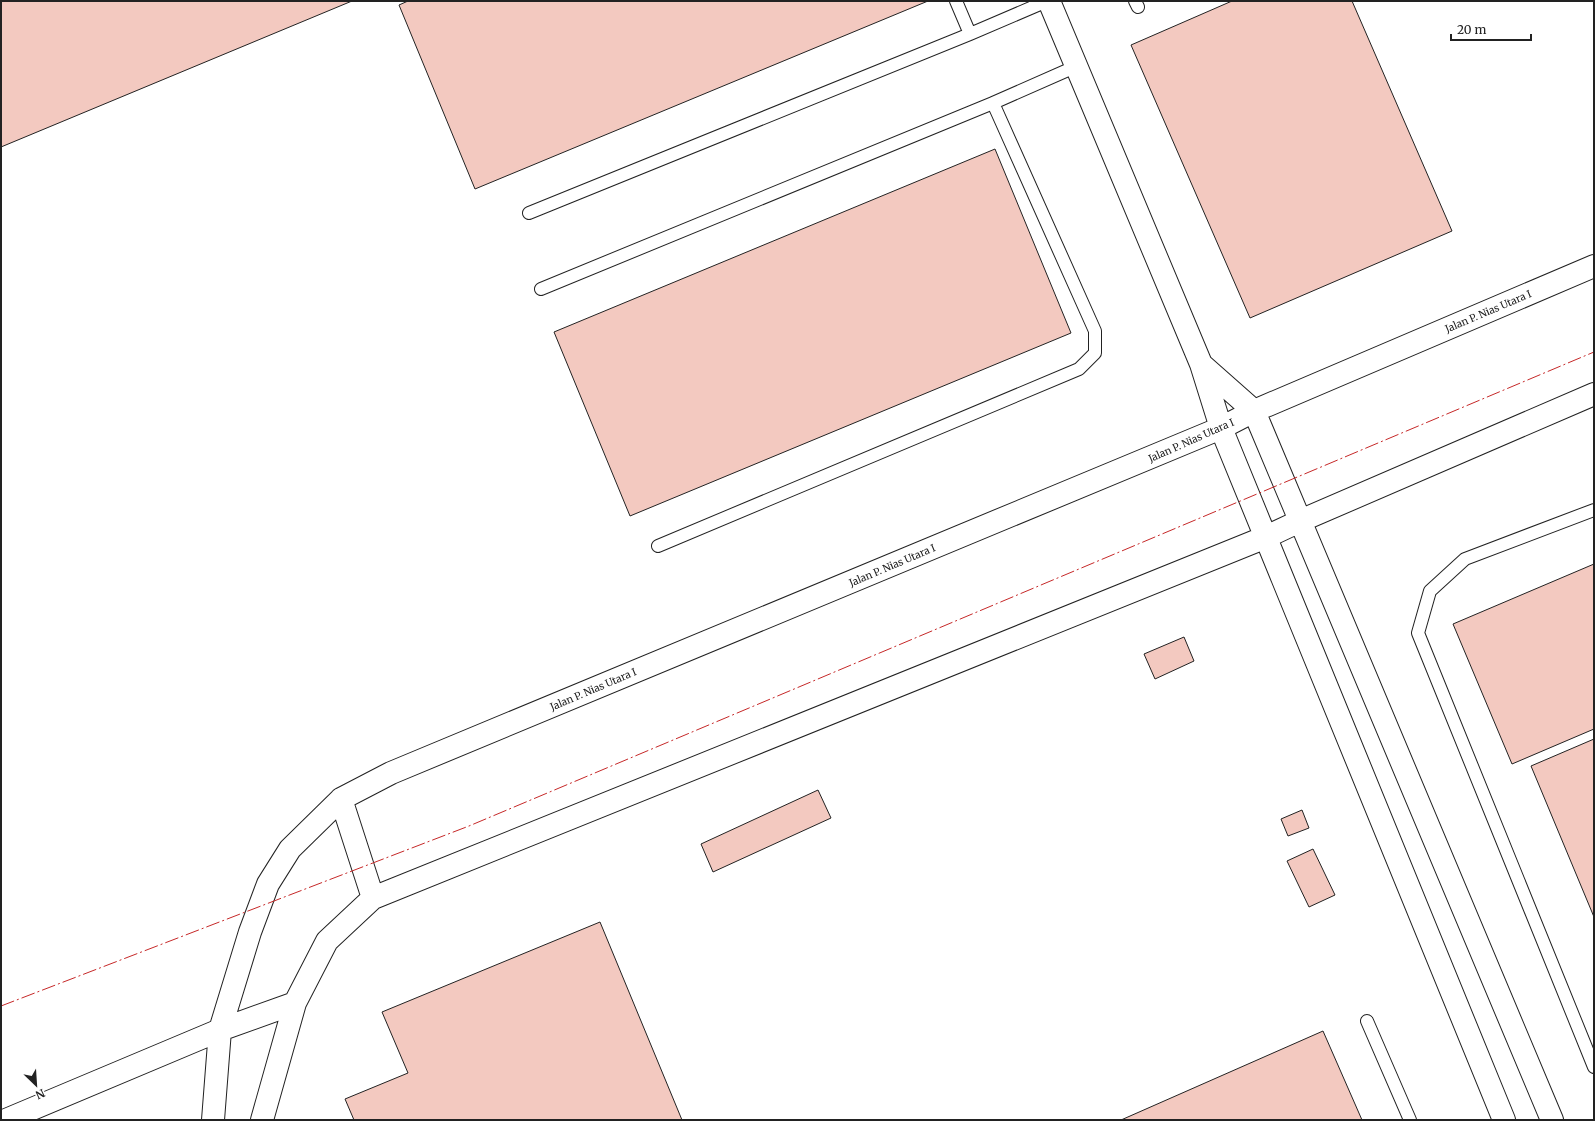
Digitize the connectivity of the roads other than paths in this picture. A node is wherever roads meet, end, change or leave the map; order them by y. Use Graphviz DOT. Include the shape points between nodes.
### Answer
graph roads {
  1 [pos="956,1"];
  2 [pos="1048,1"];
  3 [pos="970,34"];
  4 [pos="1076,66"];
  5 [pos="993,103"];
  6 [pos="529,213"];
  7 [pos="1594,266"];
  8 [pos="541,289"];
  9 [pos="1201,364"];
  10 [pos="1594,394"];
  11 [pos="1254,411"];
  12 [pos="1221,428"];
  13 [pos="1594,510"];
  14 [pos="1300,521"];
  15 [pos="1266,537"];
  16 [pos="658,546"];
  17 [pos="341,799"];
  18 [pos="373,898"];
  19 [pos="295,1003"];
  20 [pos="1368,1021"];
  21 [pos="220,1030"];
  22 [pos="1594,1067"];
  23 [pos="6,1120"];
  24 [pos="212,1120"];
  25 [pos="262,1120"];
  26 [pos="1410,1120"];
  27 [pos="1504,1120"];
  28 [pos="1552,1120"];
  1 -- 3 [label="lane"];
  2 -- 3 [label="lane"];
  2 -- 4 [label="street"];
  3 -- 6 [label="lane"];
  4 -- 5 [label="lane"];
  4 -- 9 [label="street"];
  5 -- 8 [label="lane"];
  5 -- 16 [label="lane" via="1095,331 1095,353 1079,369"];
  7 -- 11 [label="street, Jalan P. Nias Utara I"];
  9 -- 11 [label="street"];
  9 -- 12 [label="street"];
  10 -- 14 [label="street"];
  11 -- 12 [label="street, Jalan P. Nias Utara I"];
  11 -- 14 [label="street"];
  12 -- 15 [label="street"];
  12 -- 17 [label="street, Jalan P. Nias Utara I" via="399,770"];
  13 -- 22 [label="lane" via="1465,559 1430,591 1418,633"];
  14 -- 15 [label="street"];
  14 -- 28 [label="street"];
  15 -- 18 [label="street"];
  15 -- 27 [label="street"];
  17 -- 18 [label="street"];
  17 -- 21 [label="street, Jalan P. Nias Utara I" via="290,849 268,884 250,932"];
  18 -- 19 [label="street" via="327,941"];
  19 -- 21 [label="street"];
  19 -- 25 [label="street"];
  20 -- 26 [label="lane"];
  21 -- 23 [label="street"];
  21 -- 24 [label="street, Jalan P. Nias Utara I"];
}
